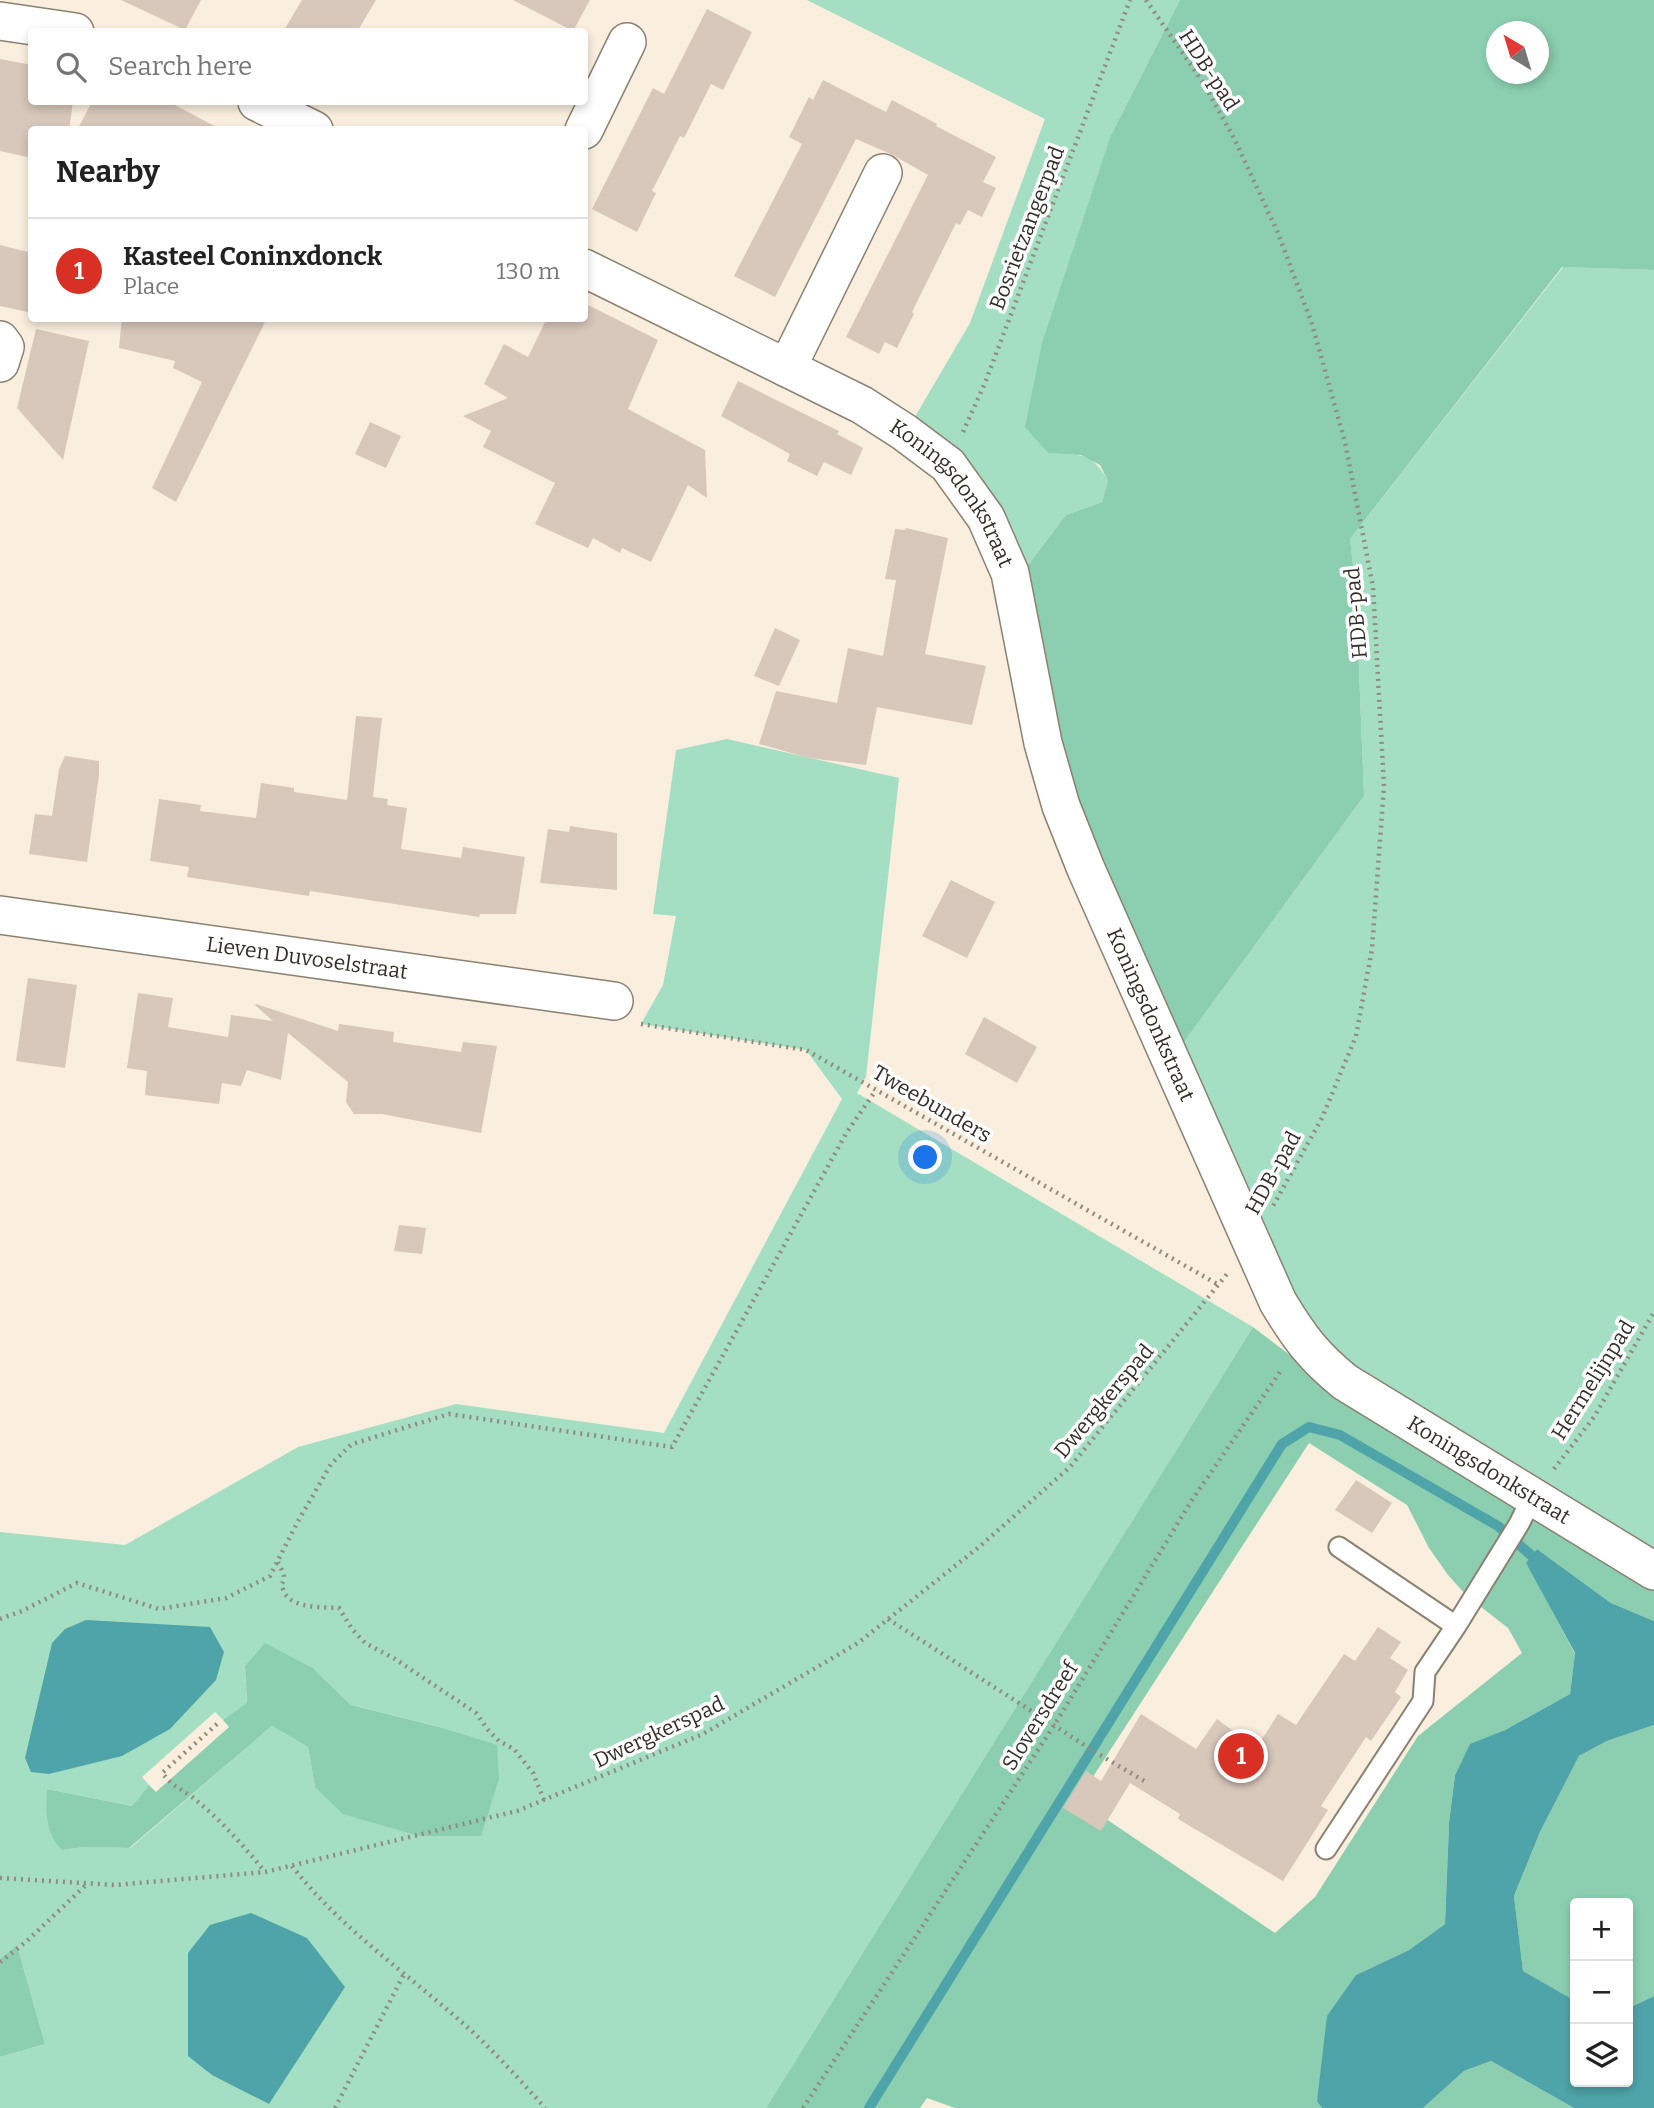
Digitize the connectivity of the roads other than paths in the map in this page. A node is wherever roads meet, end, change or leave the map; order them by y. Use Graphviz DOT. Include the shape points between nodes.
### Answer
graph roads {
  1 [pos="0,21"];
  2 [pos="48,28"];
  3 [pos="627,42"];
  4 [pos="263,105"];
  5 [pos="306,126"];
  6 [pos="586,126"];
  7 [pos="883,173"];
  8 [pos="588,270"];
  9 [pos="0,340"];
  10 [pos="0,363"];
  11 [pos="787,368"];
  12 [pos="0,915"];
  13 [pos="614,1001"];
  14 [pos="1525,1511"];
  15 [pos="1339,1547"];
  16 [pos="1654,1571"];
  17 [pos="1456,1626"];
  18 [pos="1326,1849"];
  1 -- 2 [label="street"];
  3 -- 6 [label="street"];
  4 -- 5 [label="street"];
  7 -- 11 [label="street"];
  8 -- 11 [label="street, Koningsdonkstraat"];
  9 -- 10 [label="street" via="5,347"];
  11 -- 14 [label="street, Koningsdonkstraat" via="862,405 948,465 986,518 1010,573 1060,806 1278,1302 1301,1339 1345,1382"];
  12 -- 13 [label="street, Lieven Duvoselstraat"];
  14 -- 16 [label="street, Koningsdonkstraat"];
  14 -- 17 [label="lane"];
  15 -- 17 [label="lane"];
  17 -- 18 [label="lane" via="1425,1672 1423,1701"];
}
